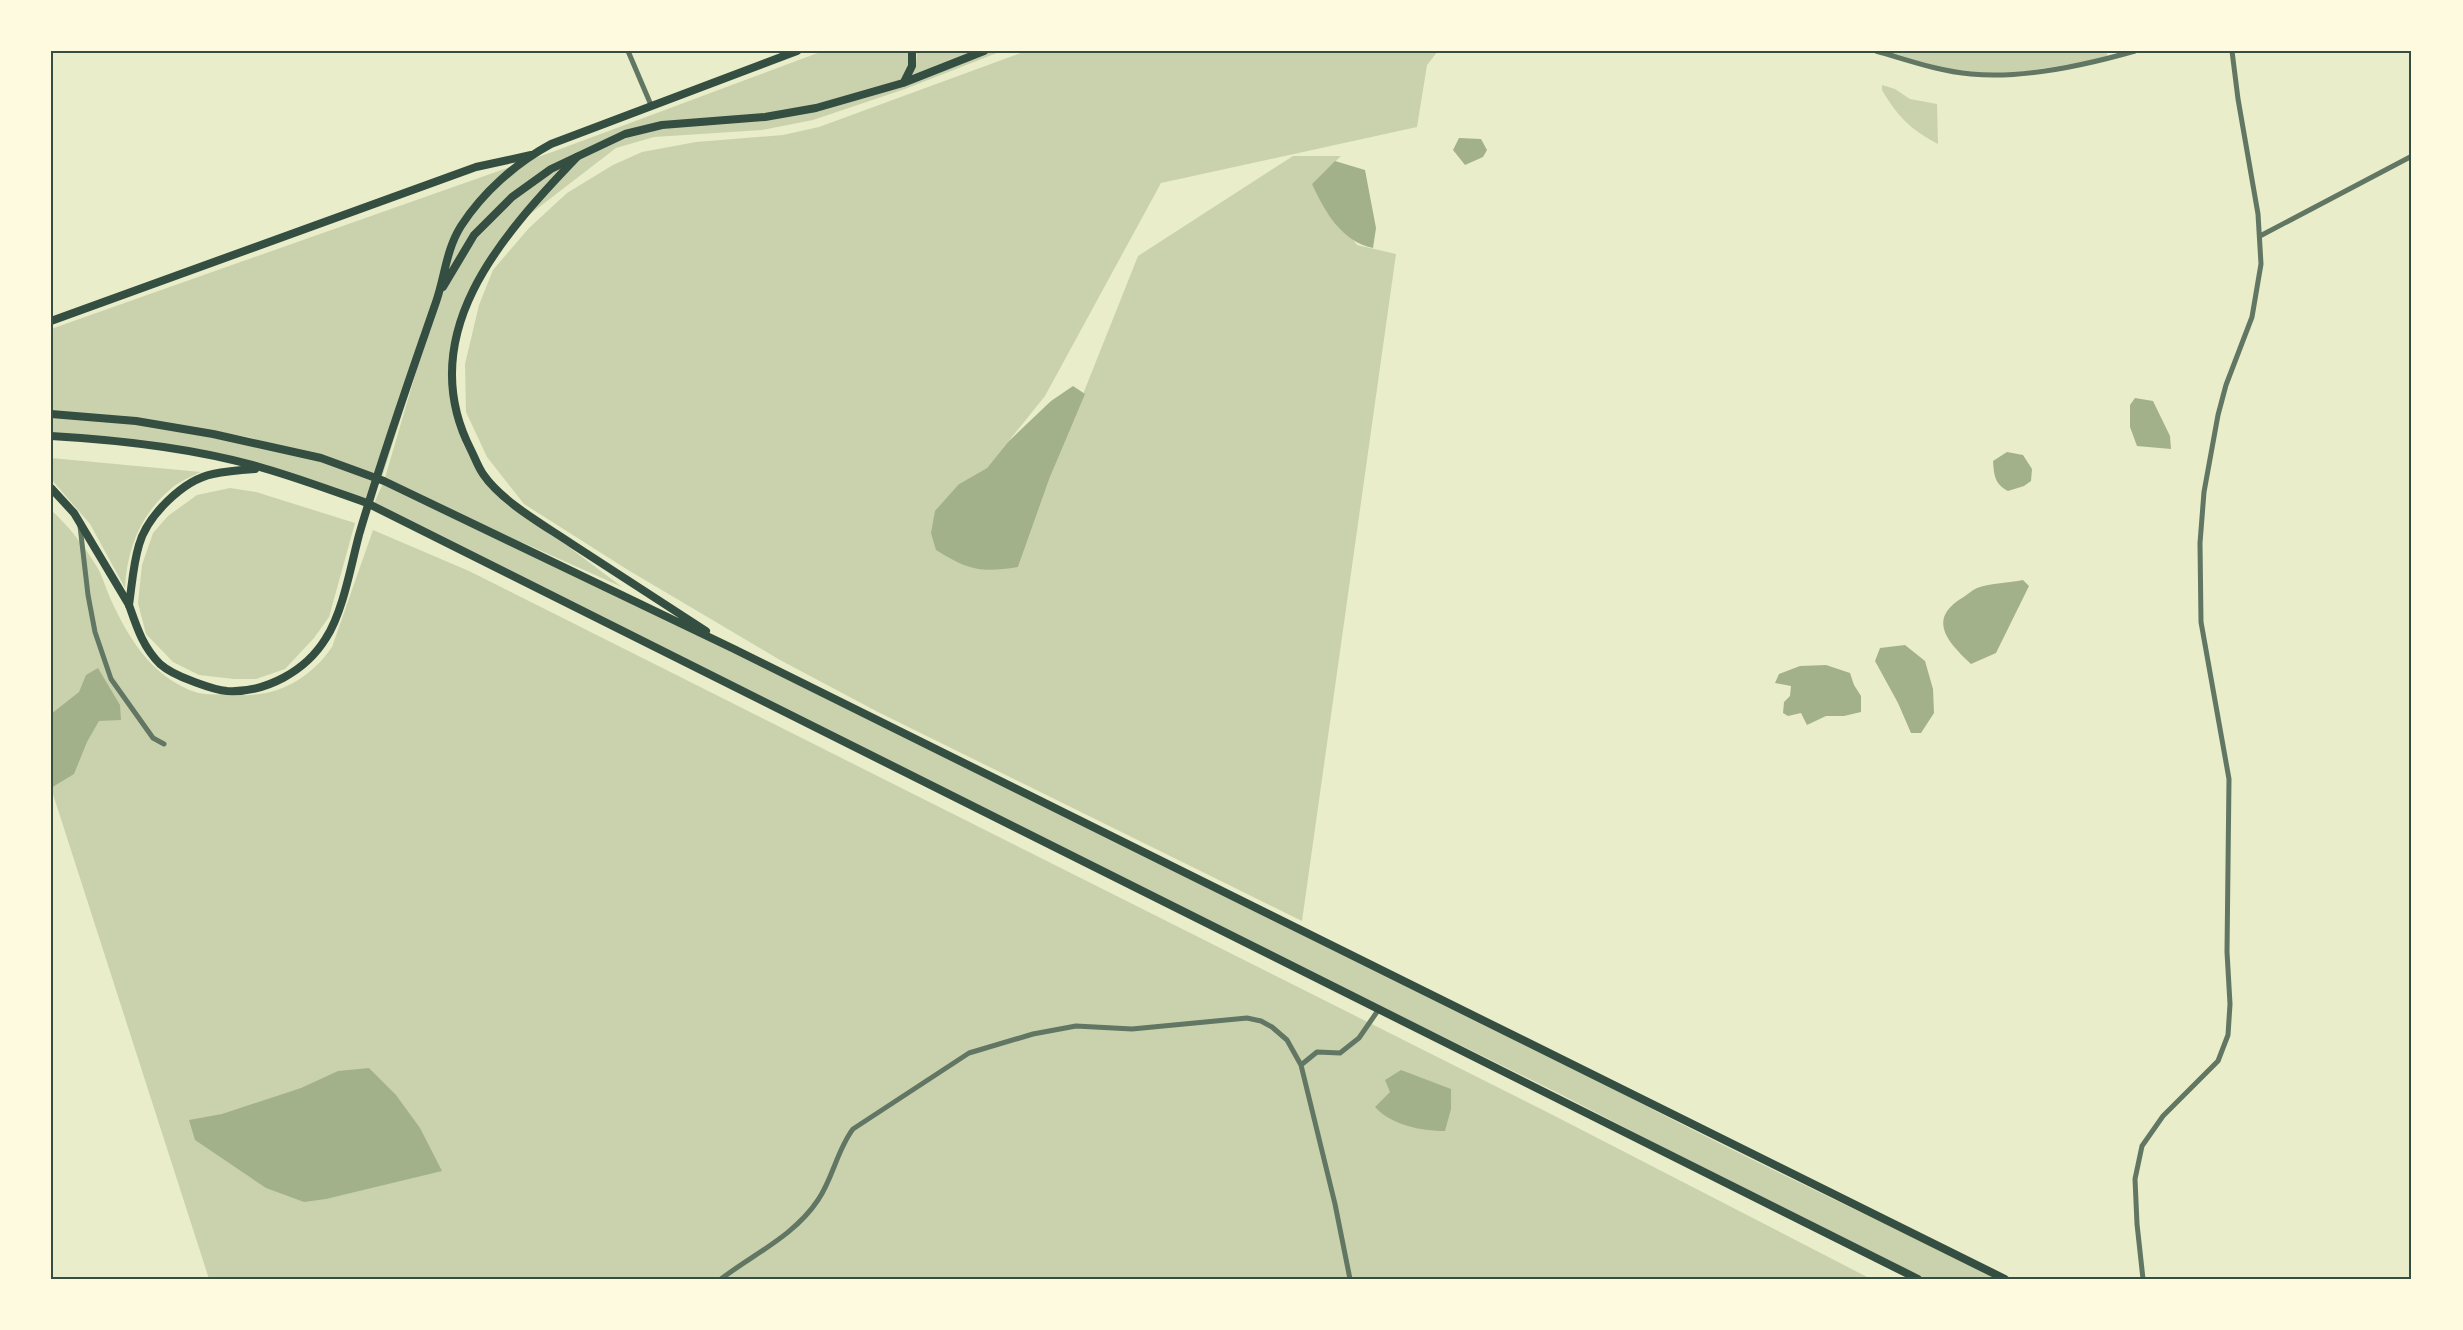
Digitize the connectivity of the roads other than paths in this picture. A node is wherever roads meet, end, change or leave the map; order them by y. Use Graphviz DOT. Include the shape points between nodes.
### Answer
graph roads {
  1 [pos="628,51"];
  2 [pos="797,51"];
  3 [pos="912,51"];
  4 [pos="984,51"];
  5 [pos="1876,51"];
  6 [pos="2135,51"];
  7 [pos="2232,51"];
  8 [pos="903,83"];
  9 [pos="651,105"];
  10 [pos="531,155"];
  11 [pos="2412,156"];
  12 [pos="577,157"];
  13 [pos="2260,236"];
  14 [pos="439,293"];
  15 [pos="51,321"];
  16 [pos="51,414"];
  17 [pos="51,436"];
  18 [pos="263,468"];
  19 [pos="51,488"];
  20 [pos="80,524"];
  21 [pos="129,605"];
  22 [pos="734,649"];
  23 [pos="164,744"];
  24 [pos="1379,1009"];
  25 [pos="1301,1065"];
  26 [pos="721,1279"];
  27 [pos="1350,1279"];
  28 [pos="1918,1279"];
  29 [pos="2005,1279"];
  30 [pos="2143,1279"];
  1 -- 9 [label="street"];
  2 -- 9 [label="main road"];
  3 -- 8 [label="main road" via="912,66"];
  4 -- 8 [label="main road"];
  5 -- 6 [label="street" via="1928,67 1986,75 2032,72"];
  7 -- 13 [label="street"];
  8 -- 12 [label="main road" via="788,114 662,125 625,134"];
  9 -- 10 [label="main road" via="573,134"];
  10 -- 14 [label="main road" via="483,198 462,225 450,247"];
  10 -- 15 [label="highway" via="476,167"];
  11 -- 13 [label="street"];
  12 -- 14 [label="main road" via="531,181 493,214 474,235"];
  12 -- 22 [label="highway" via="506,238 472,291 452,356 452,386 459,424 483,475 517,508"];
  13 -- 30 [label="street" via="2259,288 2218,415 2204,492 2200,543 2201,622 2229,779 2228,1035 2218,1061 2163,1116 2142,1146 2135,1179"];
  14 -- 21 [label="main road" via="384,449 342,596 328,636 315,655 299,669 252,689 227,691 209,687 163,667 142,642"];
  16 -- 22 [label="highway" via="146,423 321,458 384,481"];
  17 -- 18 [label="highway" via="151,446"];
  18 -- 21 [label="highway" via="211,474 183,488 165,504 150,521 139,545"];
  18 -- 24 [label="highway" via="367,503"];
  19 -- 20 [label="highway"];
  20 -- 21 [label="highway"];
  20 -- 23 [label="street" via="95,632 111,679 153,738"];
  22 -- 29 [label="highway"];
  24 -- 25 [label="street" via="1359,1038 1340,1053 1317,1052"];
  24 -- 28 [label="highway"];
  25 -- 26 [label="street" via="1280,1033 1261,1021 1247,1018 1132,1029 1061,1027 978,1050 852,1129 828,1183 806,1217"];
  25 -- 27 [label="street"];
}
